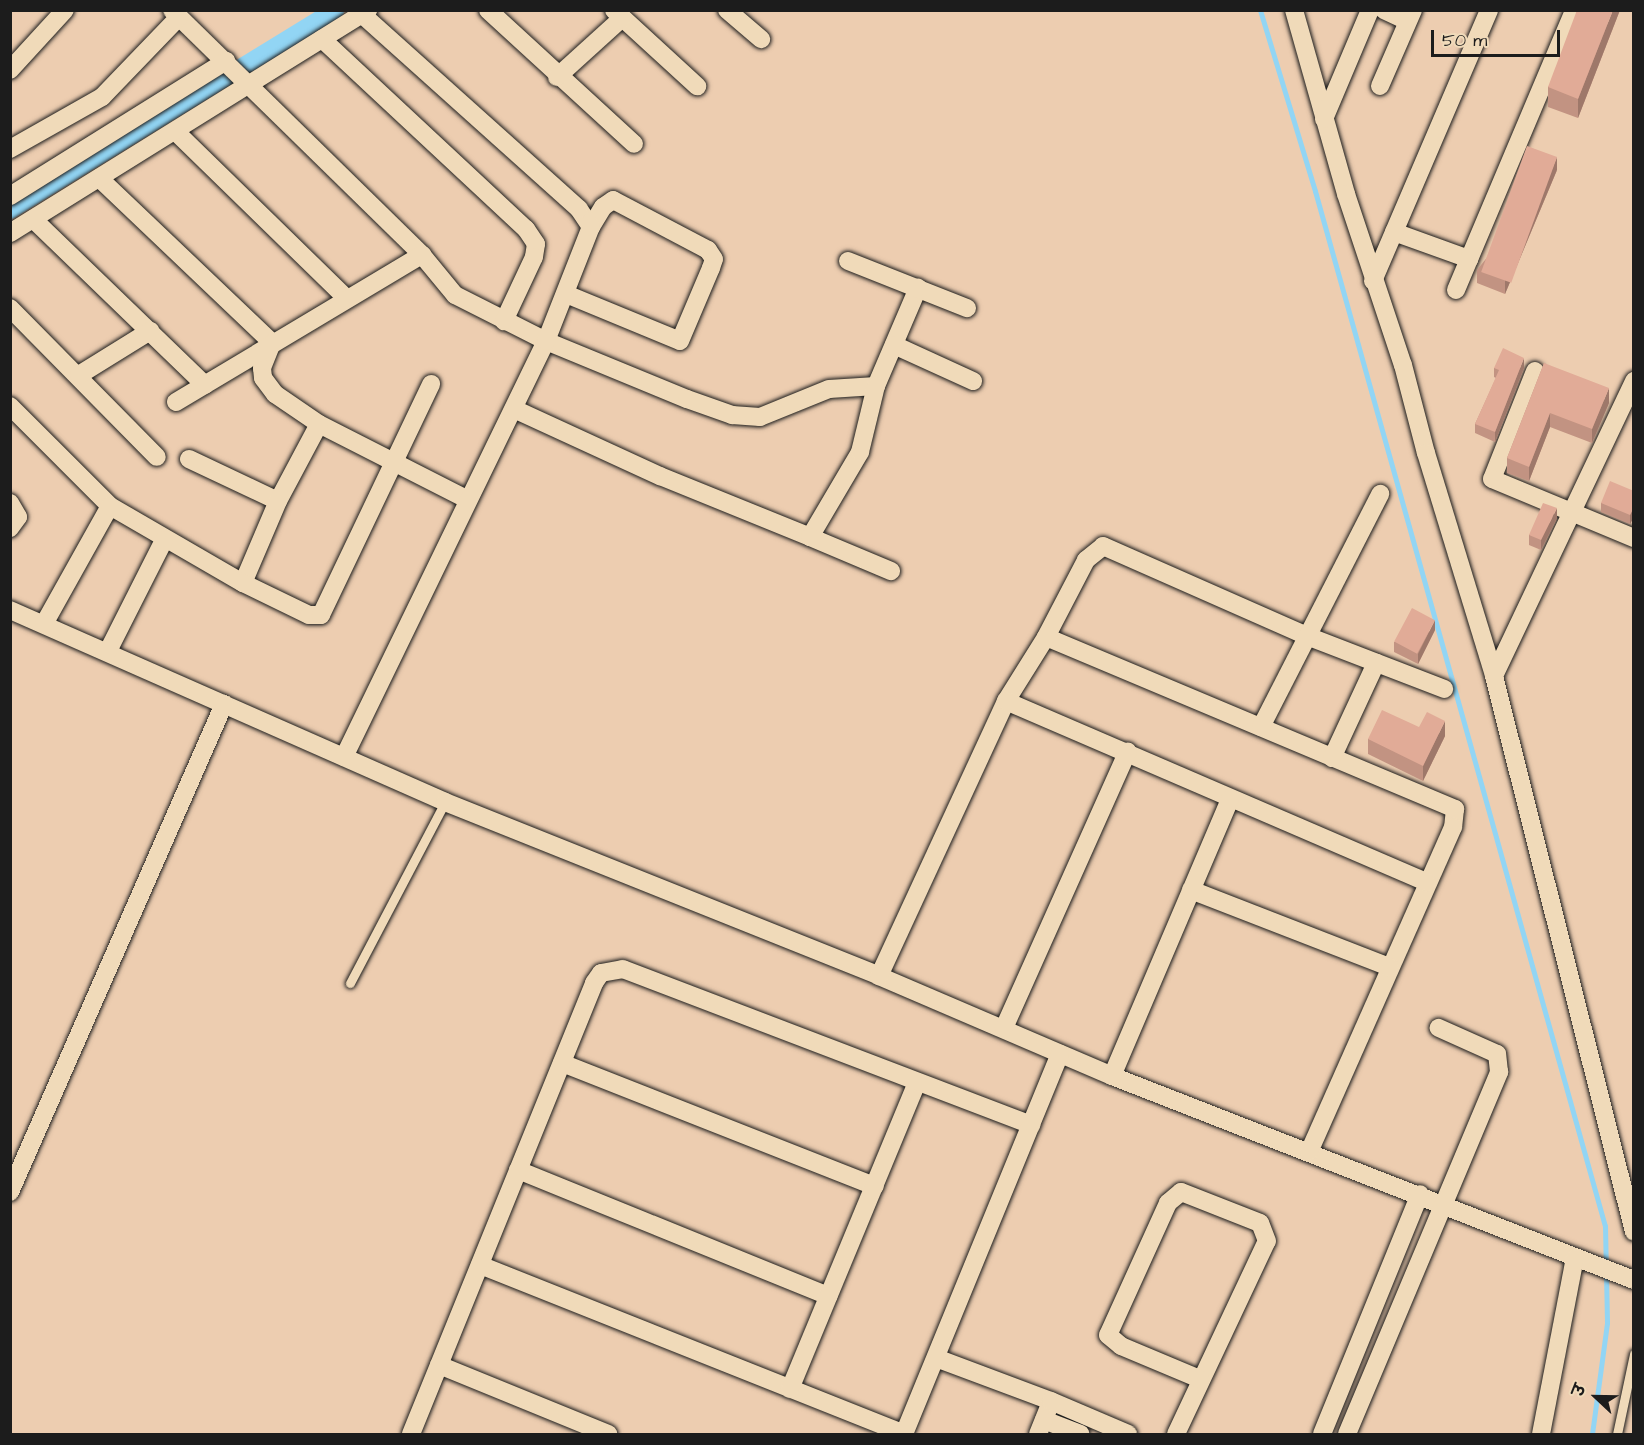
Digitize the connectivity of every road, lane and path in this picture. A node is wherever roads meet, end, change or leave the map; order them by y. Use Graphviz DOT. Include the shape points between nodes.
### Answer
graph roads {
  1 [pos="488,10"];
  2 [pos="726,10"];
  3 [pos="1294,10"];
  4 [pos="1370,10"];
  5 [pos="1384,10"];
  6 [pos="1489,10"];
  7 [pos="1574,10"];
  8 [pos="365,12"];
  9 [pos="55,14"];
  10 [pos="176,14"];
  11 [pos="618,14"];
  12 [pos="1411,16"];
  13 [pos="322,39"];
  14 [pos="761,39"];
  15 [pos="10,70"];
  16 [pos="237,74"];
  17 [pos="557,77"];
  18 [pos="697,86"];
  19 [pos="1380,86"];
  20 [pos="1324,119"];
  21 [pos="175,130"];
  22 [pos="634,144"];
  23 [pos="10,149"];
  24 [pos="99,178"];
  25 [pos="10,196"];
  26 [pos="33,219"];
  27 [pos="591,227"];
  28 [pos="1395,232"];
  29 [pos="10,233"];
  30 [pos="422,255"];
  31 [pos="1469,259"];
  32 [pos="848,261"];
  33 [pos="1373,281"];
  34 [pos="918,288"];
  35 [pos="1456,290"];
  36 [pos="566,294"];
  37 [pos="346,298"];
  38 [pos="10,308"];
  39 [pos="968,308"];
  40 [pos="504,321"];
  41 [pos="150,331"];
  42 [pos="546,341"];
  43 [pos="272,343"];
  44 [pos="894,345"];
  45 [pos="1534,371"];
  46 [pos="79,375"];
  47 [pos="973,381"];
  48 [pos="431,384"];
  49 [pos="205,385"];
  50 [pos="876,386"];
  51 [pos="1632,387"];
  52 [pos="176,402"];
  53 [pos="10,406"];
  54 [pos="514,409"];
  55 [pos="319,424"];
  56 [pos="157,457"];
  57 [pos="189,459"];
  58 [pos="396,462"];
  59 [pos="1380,494"];
  60 [pos="468,500"];
  61 [pos="278,501"];
  62 [pos="10,503"];
  63 [pos="110,506"];
  64 [pos="1573,513"];
  65 [pos="10,528"];
  66 [pos="810,537"];
  67 [pos="1634,538"];
  68 [pos="164,540"];
  69 [pos="891,571"];
  70 [pos="243,583"];
  71 [pos="10,610"];
  72 [pos="44,624"];
  73 [pos="1307,636"];
  74 [pos="1046,637"];
  75 [pos="108,651"];
  76 [pos="1376,663"];
  77 [pos="1494,676"];
  78 [pos="1444,689"];
  79 [pos="1006,701"];
  80 [pos="224,704"];
  81 [pos="1261,727"];
  82 [pos="1128,751"];
  83 [pos="344,757"];
  84 [pos="1332,758"];
  85 [pos="1230,799"];
  86 [pos="445,802"];
  87 [pos="1427,882"];
  88 [pos="1191,890"];
  89 [pos="1390,967"];
  90 [pos="879,976"];
  91 [pos="350,983"];
  92 [pos="1439,1028"];
  93 [pos="1004,1029"];
  94 [pos="1060,1054"];
  95 [pos="562,1063"];
  96 [pos="1112,1076"];
  97 [pos="917,1082"];
  98 [pos="1031,1125"];
  99 [pos="1309,1152"];
  100 [pos="518,1170"];
  101 [pos="875,1186"];
  102 [pos="10,1192"];
  103 [pos="1420,1194"];
  104 [pos="1444,1204"];
  105 [pos="1634,1232"];
  106 [pos="1579,1259"];
  107 [pos="480,1264"];
  108 [pos="1632,1279"];
  109 [pos="828,1296"];
  110 [pos="1634,1354"];
  111 [pos="936,1358"];
  112 [pos="439,1365"];
  113 [pos="1200,1379"];
  114 [pos="790,1389"];
  115 [pos="1051,1401"];
  116 [pos="1072,1410"];
  117 [pos="1041,1427"];
  118 [pos="1069,1432"];
  119 [pos="411,1434"];
  120 [pos="608,1434"];
  121 [pos="904,1434"];
  122 [pos="1128,1434"];
  123 [pos="1176,1434"];
  124 [pos="1322,1434"];
  125 [pos="1347,1434"];
  126 [pos="1541,1434"];
  127 [pos="1617,1434"];
  1 -- 17 [label="street"];
  2 -- 14 [label="street"];
  3 -- 20 [label="street"];
  4 -- 20 [label="street"];
  5 -- 12 [label="street"];
  6 -- 28 [label="street"];
  7 -- 31 [label="street"];
  8 -- 13 [label="street"];
  8 -- 27 [label="street" via="579,208"];
  9 -- 15 [label="street"];
  10 -- 16 [label="street"];
  10 -- 23 [label="street" via="102,97"];
  11 -- 17 [label="street"];
  11 -- 18 [label="street"];
  12 -- 19 [label="street"];
  13 -- 16 [label="street"];
  13 -- 40 [label="street" via="526,229 536,244 534,257"];
  16 -- 21 [label="street"];
  16 -- 25 [label="street"];
  16 -- 30 [label="street"];
  17 -- 22 [label="street"];
  20 -- 33 [label="street"];
  21 -- 24 [label="street"];
  21 -- 37 [label="street"];
  24 -- 26 [label="street"];
  24 -- 43 [label="street"];
  26 -- 29 [label="street"];
  26 -- 41 [label="street"];
  27 -- 36 [label="street"];
  27 -- 36 [label="street" via="603,207 613,200 708,250 714,259 680,341"];
  28 -- 31 [label="street"];
  28 -- 33 [label="street"];
  30 -- 37 [label="street"];
  30 -- 40 [label="street" via="455,296"];
  31 -- 35 [label="street"];
  32 -- 34 [label="street"];
  33 -- 77 [label="street" via="1403,365 1425,453"];
  34 -- 39 [label="street"];
  34 -- 44 [label="street"];
  36 -- 42 [label="street"];
  37 -- 43 [label="street"];
  38 -- 46 [label="street"];
  40 -- 42 [label="street"];
  41 -- 46 [label="street"];
  41 -- 49 [label="street"];
  42 -- 50 [label="street" via="687,399 744,417 772,414 829,389"];
  42 -- 54 [label="street"];
  43 -- 49 [label="street"];
  43 -- 55 [label="street" via="262,368 269,388"];
  44 -- 47 [label="street"];
  44 -- 50 [label="street"];
  45 -- 64 [label="street" via="1492,479"];
  46 -- 56 [label="street"];
  48 -- 58 [label="street"];
  49 -- 52 [label="street"];
  50 -- 66 [label="street" via="860,452"];
  51 -- 64 [label="street"];
  53 -- 63 [label="street"];
  54 -- 60 [label="street"];
  54 -- 66 [label="street" via="660,476"];
  55 -- 58 [label="street"];
  55 -- 61 [label="street"];
  57 -- 61 [label="street"];
  58 -- 60 [label="street"];
  58 -- 70 [label="street" via="321,615 309,615"];
  59 -- 73 [label="street"];
  60 -- 83 [label="street"];
  61 -- 70 [label="street"];
  62 -- 65 [label="street" via="18,517"];
  63 -- 68 [label="street"];
  63 -- 72 [label="street"];
  64 -- 67 [label="street"];
  64 -- 77 [label="street"];
  66 -- 69 [label="street"];
  68 -- 70 [label="street"];
  68 -- 75 [label="street"];
  71 -- 72 [label="street"];
  72 -- 75 [label="street"];
  73 -- 74 [label="street" via="1102,546 1086,560"];
  73 -- 76 [label="street"];
  73 -- 81 [label="street"];
  74 -- 79 [label="street"];
  74 -- 81 [label="street"];
  75 -- 80 [label="street"];
  76 -- 78 [label="street"];
  76 -- 84 [label="street"];
  77 -- 105 [label="street"];
  79 -- 82 [label="street"];
  79 -- 90 [label="street"];
  80 -- 83 [label="street"];
  80 -- 102 [label="street"];
  81 -- 84 [label="street"];
  82 -- 85 [label="street"];
  82 -- 93 [label="street"];
  83 -- 86 [label="street"];
  84 -- 87 [label="street" via="1455,808 1453,827"];
  85 -- 87 [label="street"];
  85 -- 88 [label="street"];
  86 -- 90 [label="street"];
  86 -- 91 [label="lane"];
  87 -- 89 [label="street"];
  88 -- 89 [label="street"];
  88 -- 96 [label="street"];
  89 -- 99 [label="street"];
  90 -- 93 [label="street"];
  92 -- 104 [label="street" via="1497,1054 1501,1062"];
  93 -- 94 [label="street"];
  94 -- 96 [label="street"];
  94 -- 98 [label="street"];
  95 -- 97 [label="street" via="594,983 601,973 622,969"];
  95 -- 100 [label="street"];
  95 -- 101 [label="street"];
  96 -- 99 [label="street"];
  97 -- 98 [label="street"];
  97 -- 101 [label="street"];
  98 -- 111 [label="street"];
  99 -- 103 [label="street"];
  100 -- 107 [label="street"];
  100 -- 109 [label="street"];
  101 -- 109 [label="street"];
  103 -- 104 [label="street"];
  103 -- 124 [label="street"];
  104 -- 106 [label="street"];
  104 -- 125 [label="street"];
  106 -- 108 [label="street"];
  106 -- 126 [label="street"];
  107 -- 112 [label="street"];
  107 -- 114 [label="street"];
  109 -- 114 [label="street"];
  110 -- 127 [label="lane"];
  111 -- 115 [label="street"];
  111 -- 121 [label="street"];
  112 -- 119 [label="street"];
  112 -- 120 [label="street"];
  113 -- 113 [label="street" via="1267,1241 1267,1233 1260,1223 1181,1192 1168,1203 1108,1335 1121,1346"];
  113 -- 123 [label="street"];
  114 -- 121 [label="street"];
  115 -- 116 [label="street"];
  115 -- 117 [label="street"];
  116 -- 118 [label="street"];
  116 -- 122 [label="street"];
  117 -- 118 [label="street"];
}
